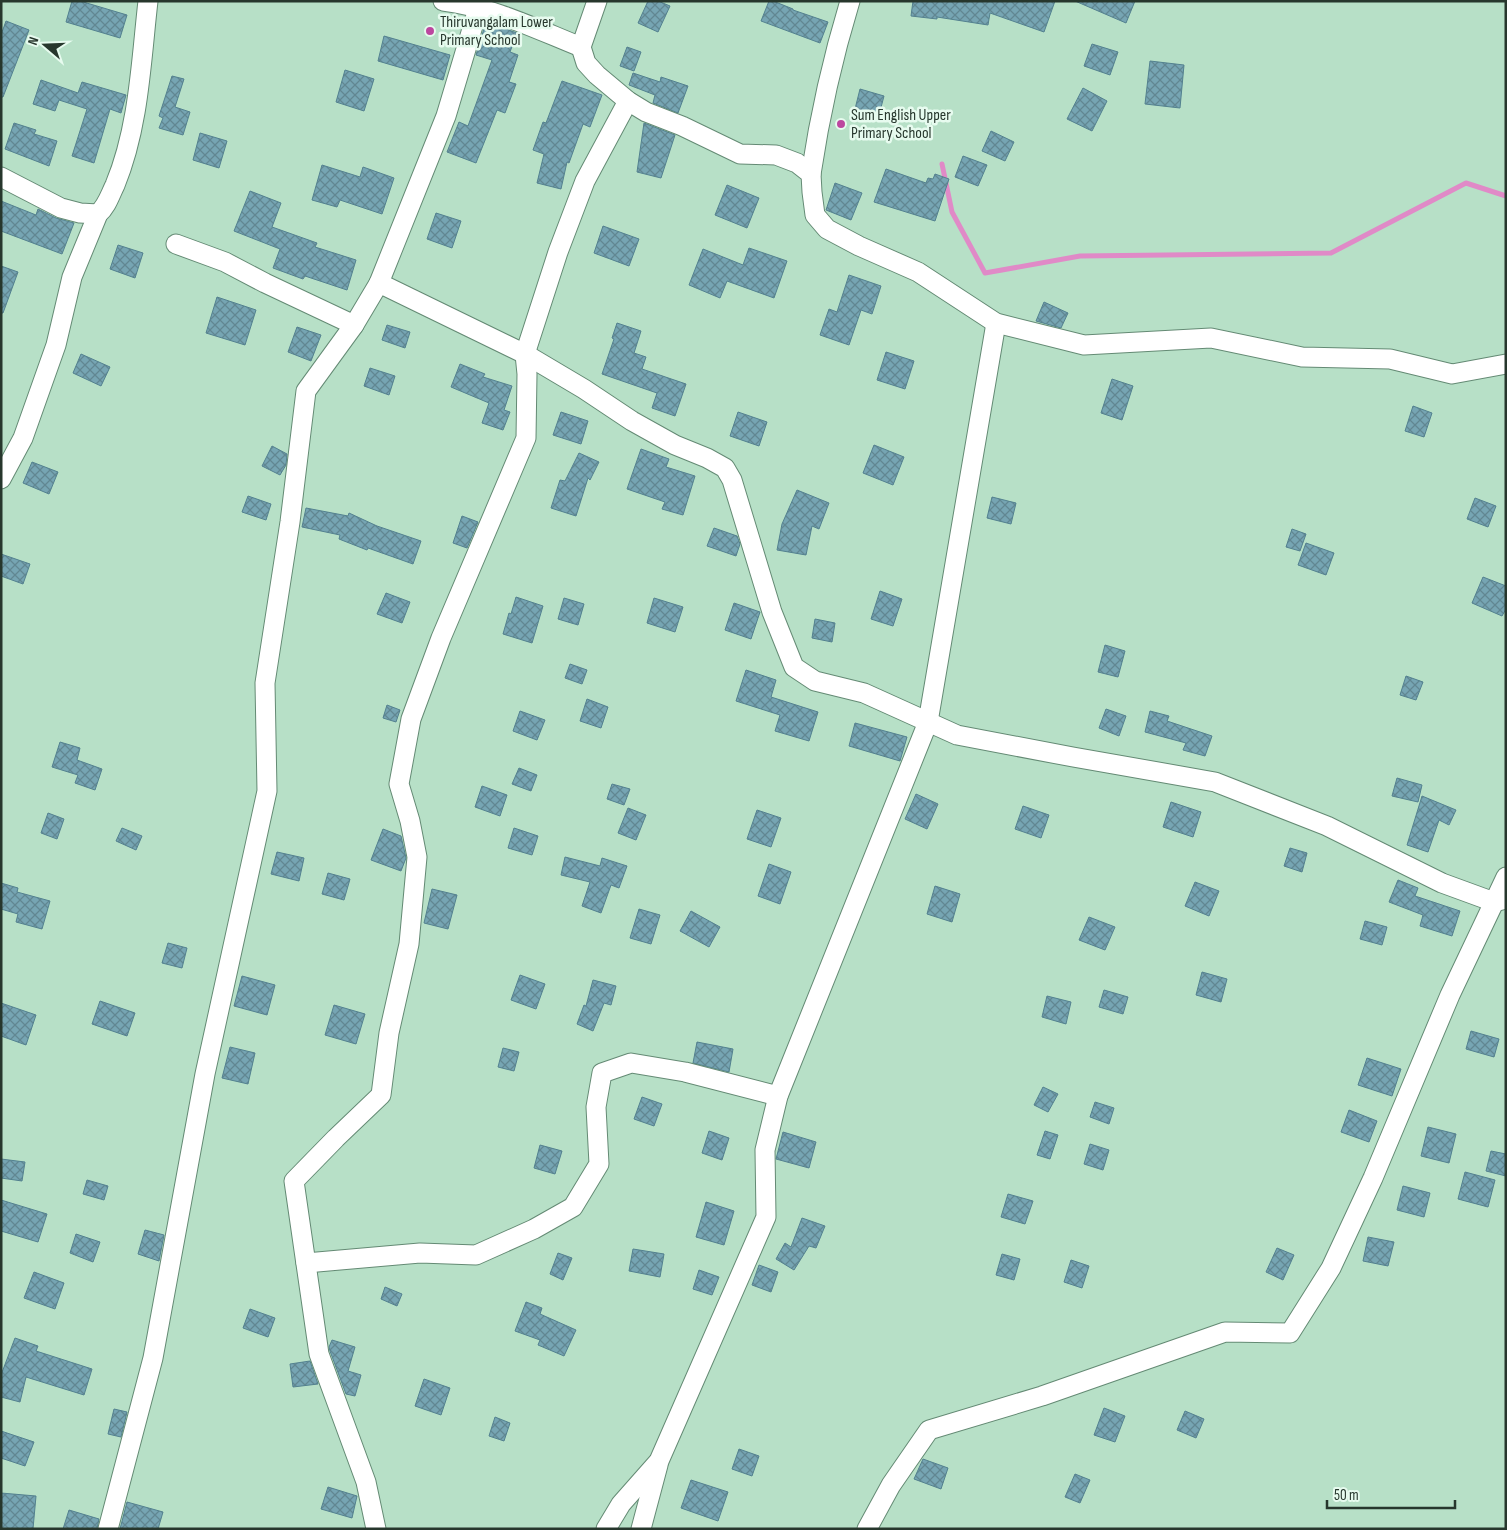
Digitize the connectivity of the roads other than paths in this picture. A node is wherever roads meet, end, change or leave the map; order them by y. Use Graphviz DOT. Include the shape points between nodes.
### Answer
graph roads {
  1 [pos="148,1"];
  2 [pos="443,1"];
  3 [pos="597,1"];
  4 [pos="850,1"];
  5 [pos="478,9"];
  6 [pos="581,47"];
  7 [pos="628,101"];
  8 [pos="812,174"];
  9 [pos="1,177"];
  10 [pos="98,214"];
  11 [pos="176,244"];
  12 [pos="379,284"];
  13 [pos="996,323"];
  14 [pos="354,325"];
  15 [pos="525,354"];
  16 [pos="1506,364"];
  17 [pos="1,479"];
  18 [pos="928,722"];
  19 [pos="1506,876"];
  20 [pos="1500,901"];
  21 [pos="778,1096"];
  22 [pos="306,1263"];
  23 [pos="659,1461"];
  24 [pos="108,1529"];
  25 [pos="376,1529"];
  26 [pos="606,1529"];
  27 [pos="641,1529"];
  28 [pos="867,1529"];
  1 -- 10 [label="street" via="135,114 120,173"];
  2 -- 5 [label="street"];
  3 -- 6 [label="street"];
  4 -- 8 [label="street" via="824,94"];
  5 -- 6 [label="street" via="514,19"];
  5 -- 12 [label="street" via="446,116"];
  6 -- 7 [label="street" via="586,63 596,75"];
  7 -- 8 [label="street" via="740,154 776,155 797,163"];
  7 -- 15 [label="street" via="585,181"];
  8 -- 13 [label="street" via="815,215 827,229 918,272"];
  9 -- 10 [label="street" via="61,208"];
  10 -- 17 [label="street" via="72,277 56,345 22,438"];
  11 -- 14 [label="street" via="226,262"];
  12 -- 14 [label="street"];
  12 -- 15 [label="street"];
  13 -- 16 [label="street" via="1084,345 1211,338 1302,357 1390,359 1452,374"];
  13 -- 18 [label="street"];
  14 -- 24 [label="street" via="306,391 265,683 267,791 206,1074 153,1358"];
  15 -- 18 [label="street" via="632,421 725,468 732,480 772,612 794,667 815,681 864,692"];
  15 -- 22 [label="street" via="526,438 441,638 411,719 399,784 417,857 409,944 389,1033 381,1095 294,1181"];
  18 -- 20 [label="street" via="957,735 1215,782 1327,826 1442,883"];
  18 -- 21 [label="street"];
  19 -- 20 [label="street"];
  20 -- 28 [label="street" via="1450,996 1331,1268 1290,1333 1225,1332 1042,1396 929,1430"];
  21 -- 22 [label="street" via="685,1072 631,1063 602,1073 596,1107 599,1164 573,1207 476,1255 420,1253"];
  21 -- 23 [label="street" via="764,1150 766,1218"];
  22 -- 25 [label="street" via="319,1354 366,1482"];
  23 -- 26 [label="street" via="621,1504"];
  23 -- 27 [label="street"];
}
